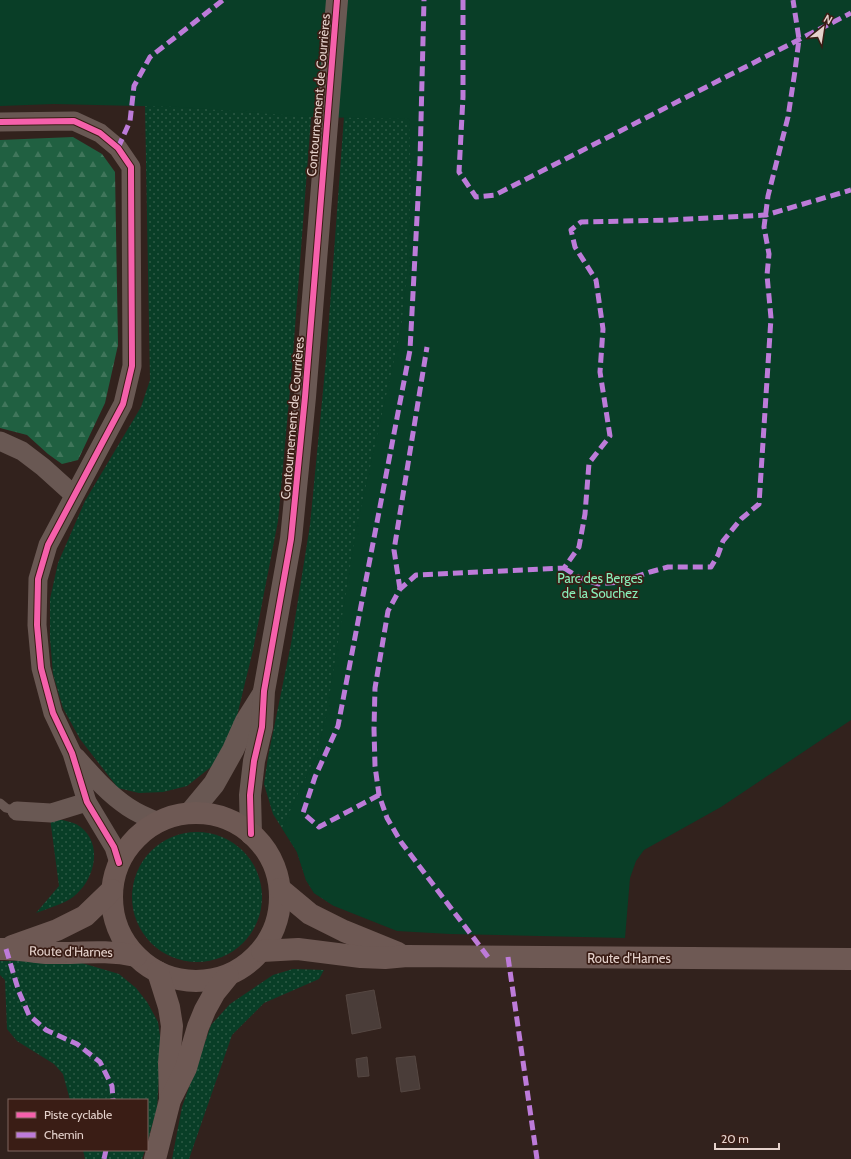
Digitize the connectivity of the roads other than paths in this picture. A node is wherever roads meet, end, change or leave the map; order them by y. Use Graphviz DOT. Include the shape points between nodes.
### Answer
graph roads {
  1 [pos="337,0"];
  2 [pos="0,122"];
  3 [pos="0,442"];
  4 [pos="74,495"];
  5 [pos="264,691"];
  6 [pos="72,753"];
  7 [pos="87,802"];
  8 [pos="0,803"];
  9 [pos="17,811"];
  10 [pos="190,813"];
  11 [pos="159,822"];
  12 [pos="252,834"];
  13 [pos="118,864"];
  14 [pos="280,889"];
  15 [pos="112,890"];
  16 [pos="3,949"];
  17 [pos="262,951"];
  18 [pos="136,956"];
  19 [pos="407,956"];
  20 [pos="851,959"];
  21 [pos="158,972"];
  22 [pos="228,976"];
  23 [pos="170,1100"];
  24 [pos="155,1159"];
  1 -- 5 [label="street, Contournement de Courrières" via="291,539"];
  2 -- 4 [label="street" via="74,121 100,133 118,148 131,167 132,366 123,404"];
  3 -- 4 [label="street" via="22,451"];
  4 -- 6 [label="street" via="48,545 38,579 37,625 41,668 53,713"];
  5 -- 10 [label="street, Contournement de Courrières" via="214,784"];
  5 -- 12 [label="street, Contournement de Courrières" via="262,727 250,795"];
  6 -- 7 [label="street"];
  6 -- 11 [label="street" via="101,785 127,807"];
  7 -- 9 [label="street" via="51,813"];
  7 -- 13 [label="street" via="114,847"];
  8 -- 9 [label="lane"];
  10 -- 11 [label="main road"];
  10 -- 12 [label="main road" via="223,818"];
  11 -- 13 [label="main road" via="142,832 128,847"];
  12 -- 14 [label="main road" via="271,859"];
  13 -- 15 [label="main road"];
  14 -- 17 [label="main road" via="277,922"];
  14 -- 19 [label="main road, Route d'Harnes" via="310,914 344,931"];
  15 -- 16 [label="main road, Route d'Harnes" via="85,916 57,930"];
  15 -- 18 [label="main road" via="116,926 124,942"];
  16 -- 18 [label="main road, Route d'Harnes" via="46,953 118,952"];
  17 -- 19 [label="main road, Route d'Harnes" via="298,949 361,957"];
  17 -- 22 [label="main road"];
  18 -- 21 [label="main road"];
  19 -- 20 [label="main road, Route d'Harnes"];
  21 -- 22 [label="main road" via="192,982"];
  21 -- 23 [label="main road" via="172,1026"];
  22 -- 23 [label="main road" via="205,1010 186,1068"];
  23 -- 24 [label="main road"];
}
